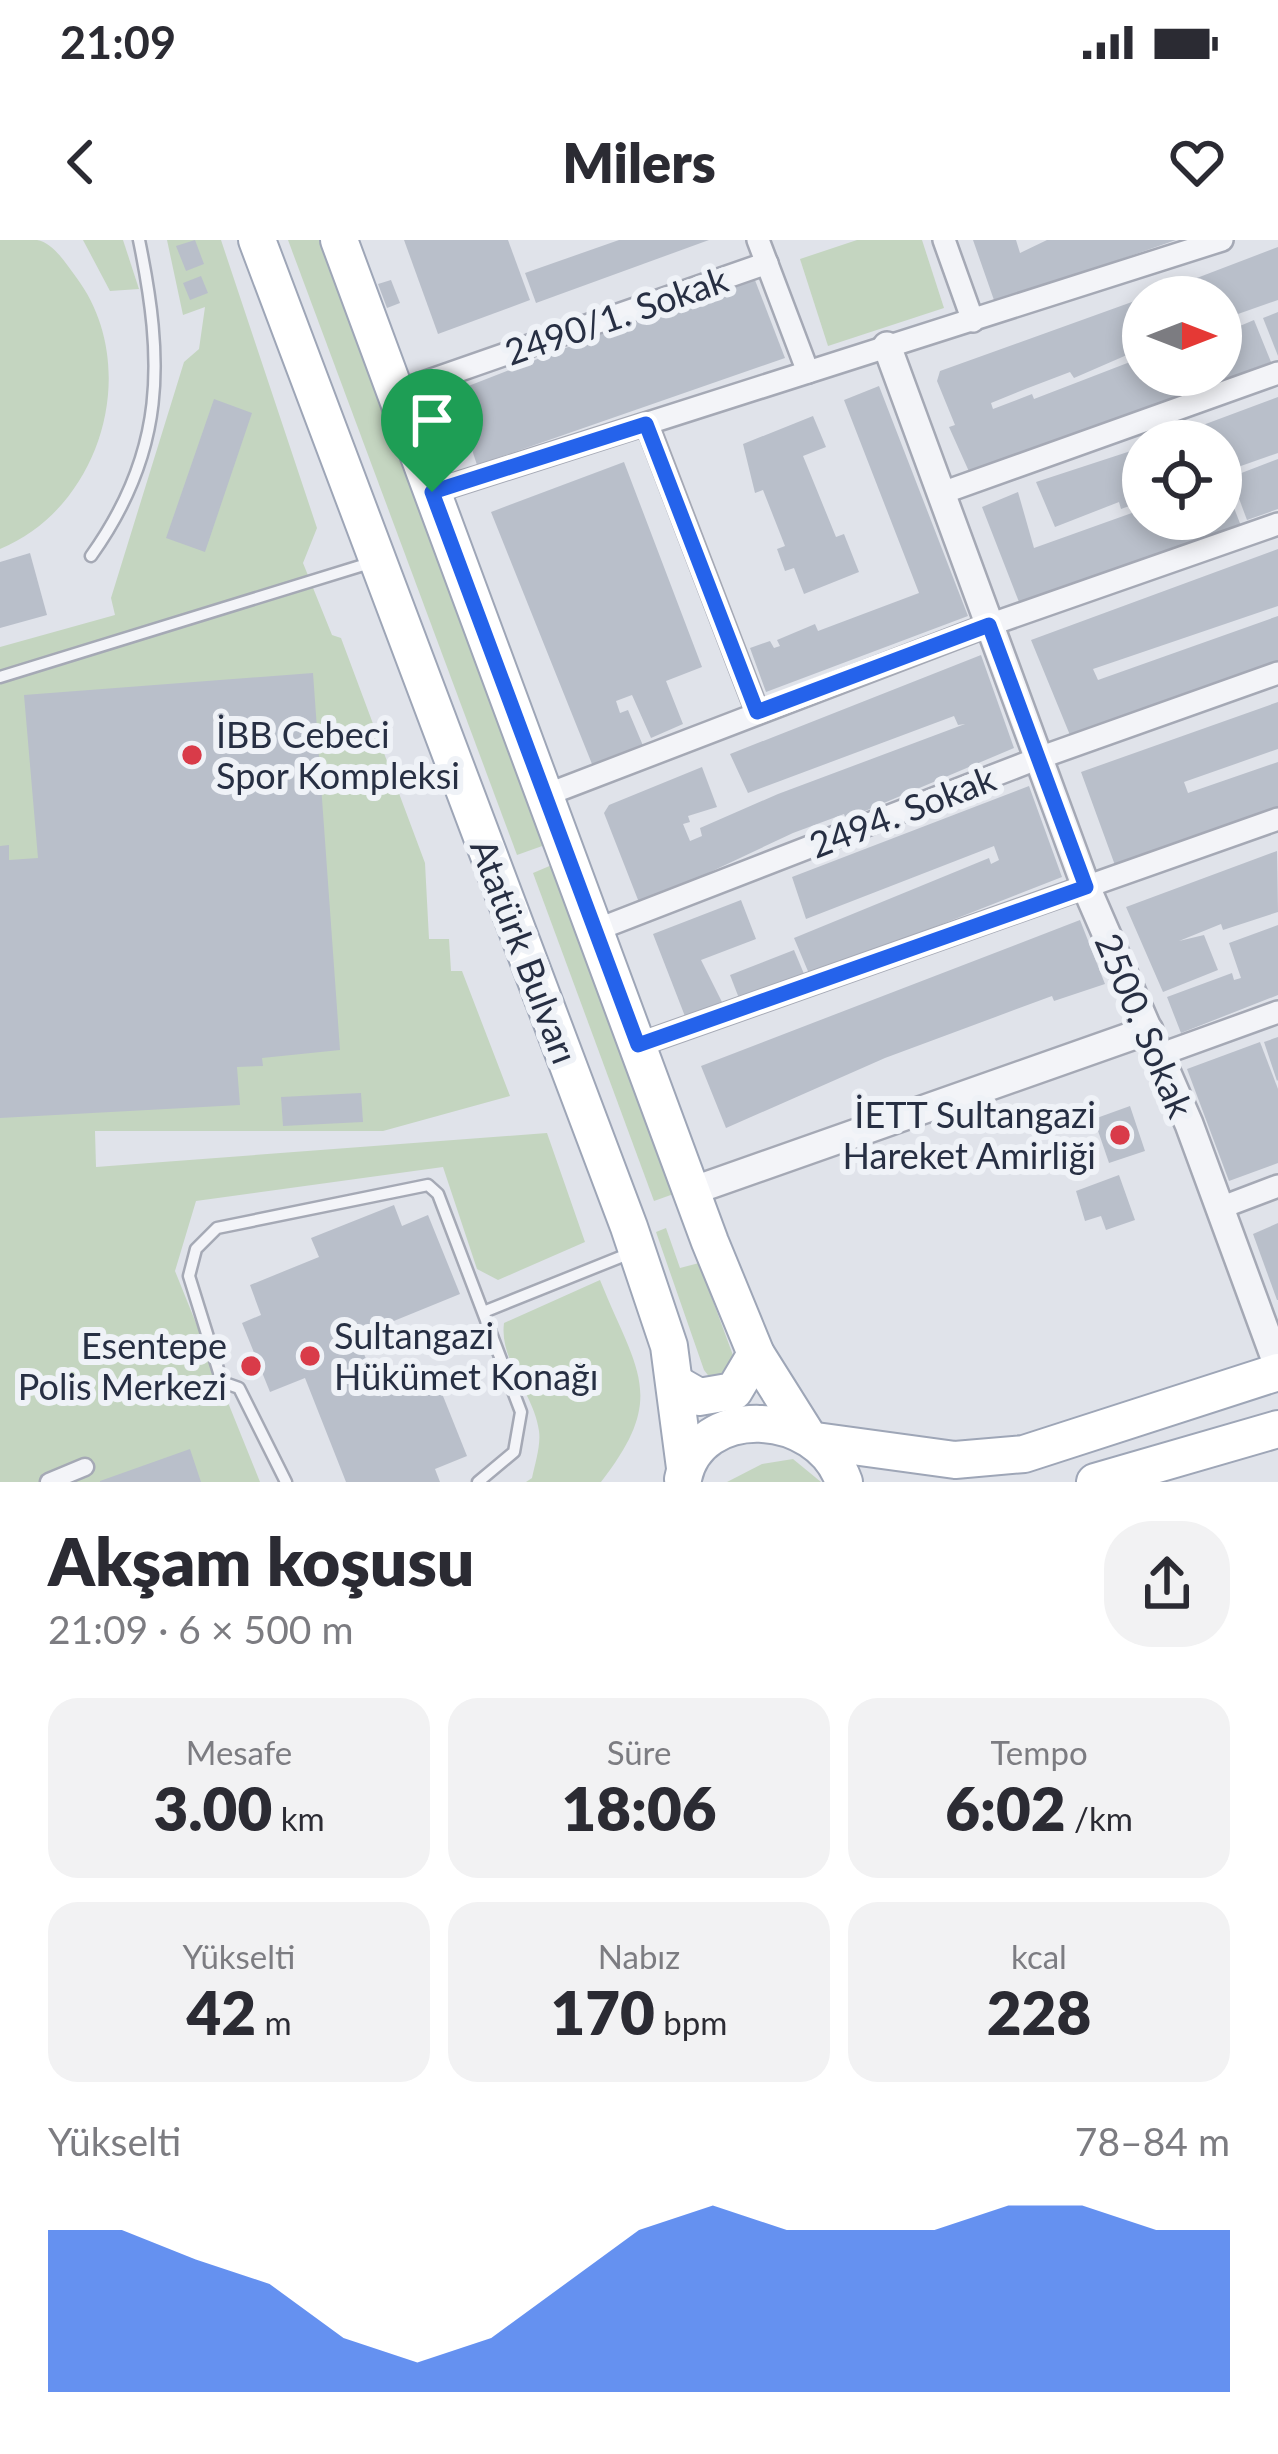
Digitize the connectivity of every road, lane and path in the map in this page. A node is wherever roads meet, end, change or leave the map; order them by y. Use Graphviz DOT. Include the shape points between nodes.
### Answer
graph roads {
  1 [pos="139,240"];
  2 [pos="257,240"];
  3 [pos="339,240"];
  4 [pos="758,240"];
  5 [pos="944,240"];
  6 [pos="1222,240"];
  7 [pos="766,262"];
  8 [pos="974,321"];
  9 [pos="887,346"];
  10 [pos="808,372"];
  11 [pos="1278,374"];
  12 [pos="397,392"];
  13 [pos="646,424"];
  14 [pos="432,492"];
  15 [pos="942,493"];
  16 [pos="1278,524"];
  17 [pos="92,556"];
  18 [pos="380,560"];
  19 [pos="989,625"];
  20 [pos="1278,673"];
  21 [pos="0,677"];
  22 [pos="757,712"];
  23 [pos="1039,758"];
  24 [pos="546,795"];
  25 [pos="1278,819"];
  26 [pos="1086,887"];
  27 [pos="596,930"];
  28 [pos="1278,1012"];
  29 [pos="1154,1042"];
  30 [pos="638,1045"];
  31 [pos="1278,1186"];
  32 [pos="692,1192"];
  33 [pos="1220,1208"];
  34 [pos="637,1250"];
  35 [pos="486,1311"];
  36 [pos="756,1354"];
  37 [pos="1278,1369"];
  38 [pos="678,1385"];
  39 [pos="1278,1430"];
  40 [pos="810,1437"];
  41 [pos="85,1467"];
  42 [pos="917,1470"];
  43 [pos="677,1477"];
  44 [pos="49,1482"];
  45 [pos="286,1482"];
  46 [pos="478,1482"];
  47 [pos="844,1482"];
  48 [pos="1095,1482"];
  1 -- 17 [label="lane" via="158,378 121,515"];
  2 -- 18 [label="main road, Atatürk Bulvarı"];
  3 -- 12 [label="main road, Atatürk Bulvarı"];
  4 -- 7 [label="street"];
  5 -- 8 [label="street"];
  6 -- 8 [label="street"];
  7 -- 10 [label="street"];
  7 -- 12 [label="street, 2490/1. Sokak"];
  8 -- 9 [label="street"];
  9 -- 10 [label="street"];
  9 -- 15 [label="street, 2500. Sokak"];
  10 -- 13 [label="street"];
  11 -- 15 [label="street"];
  12 -- 14 [label="main road, Atatürk Bulvarı"];
  13 -- 14 [label="street"];
  13 -- 22 [label="street"];
  14 -- 24 [label="main road, Atatürk Bulvarı"];
  15 -- 19 [label="street, 2500. Sokak"];
  16 -- 19 [label="street"];
  18 -- 21 [label="lane"];
  18 -- 34 [label="main road, Atatürk Bulvarı"];
  19 -- 22 [label="street"];
  19 -- 23 [label="street, 2500. Sokak"];
  20 -- 23 [label="street, 2494. Sokak"];
  22 -- 24 [label="street"];
  23 -- 26 [label="street, 2500. Sokak"];
  23 -- 27 [label="street, 2494. Sokak"];
  24 -- 27 [label="main road, Atatürk Bulvarı"];
  25 -- 26 [label="street"];
  26 -- 29 [label="street, 2500. Sokak"];
  26 -- 30 [label="street"];
  27 -- 30 [label="main road, Atatürk Bulvarı"];
  28 -- 29 [label="street"];
  29 -- 32 [label="street"];
  29 -- 33 [label="street, 2500. Sokak"];
  30 -- 32 [label="main road, Atatürk Bulvarı"];
  31 -- 33 [label="street"];
  32 -- 36 [label="main road, Atatürk Bulvarı"];
  33 -- 37 [label="street, 2500. Sokak"];
  34 -- 35 [label="lane"];
  34 -- 38 [label="main road, Atatürk Bulvarı"];
  35 -- 45 [label="lane" via="428,1185 217,1228 196,1249 189,1276 222,1382 239,1388"];
  35 -- 46 [label="lane" via="520,1412 514,1452"];
  36 -- 38 [label="main road" via="734,1391 699,1397"];
  36 -- 40 [label="main road, Atatürk Bulvarı"];
  37 -- 42 [label="main road" via="1024,1454"];
  38 -- 43 [label="main road, Atatürk Bulvarı"];
  39 -- 48 [label="main road"];
  40 -- 42 [label="main road"];
  40 -- 43 [label="main road" via="760,1423 736,1427 713,1438"];
  40 -- 47 [label="main road, Atatürk Bulvarı"];
  41 -- 44 [label="street"];
}
